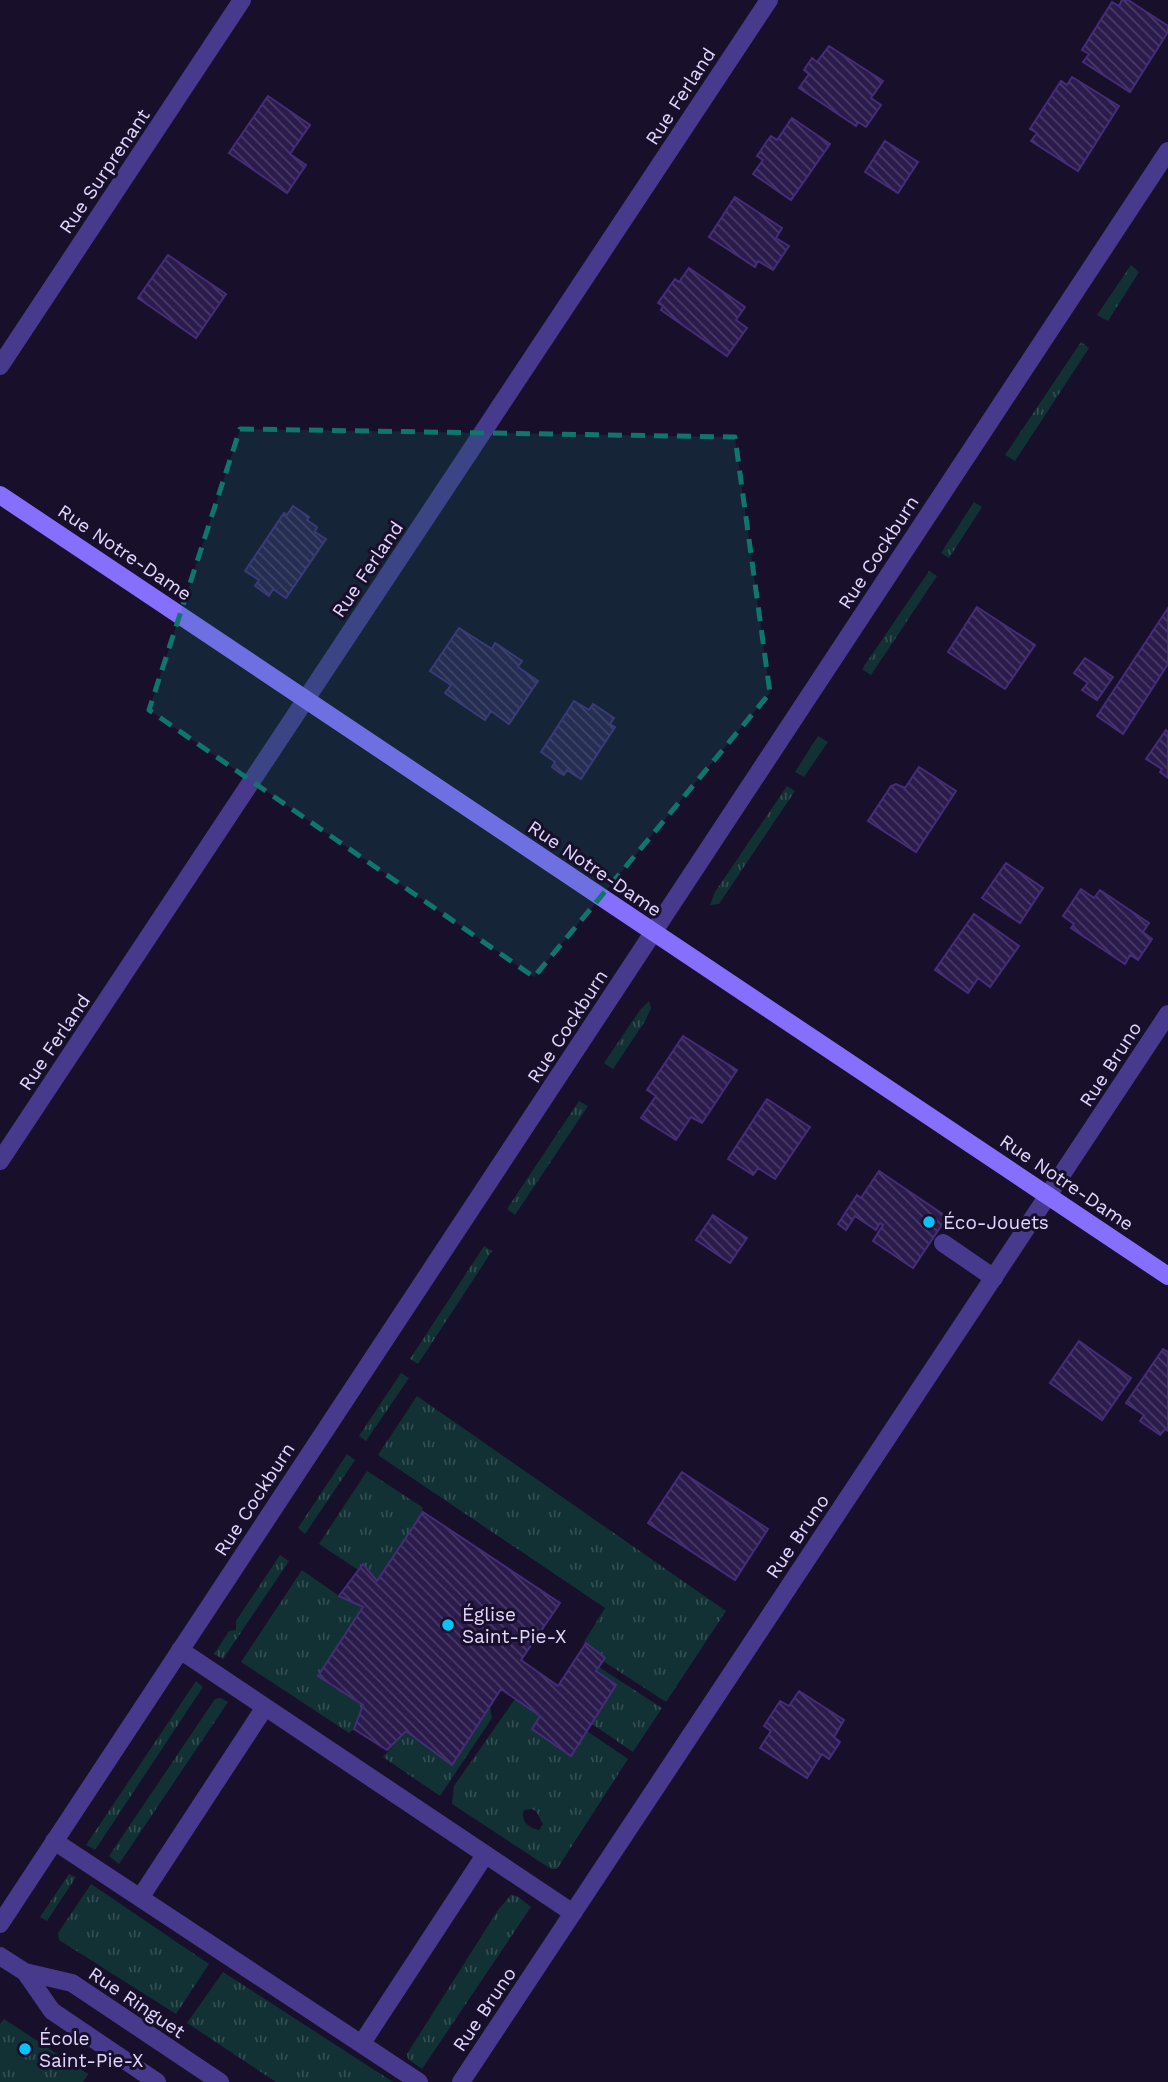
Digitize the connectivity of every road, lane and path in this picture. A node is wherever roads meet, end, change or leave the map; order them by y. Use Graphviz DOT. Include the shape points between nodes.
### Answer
graph roads {
  1 [pos="242,0"];
  2 [pos="769,0"];
  3 [pos="1168,151"];
  4 [pos="0,366"];
  5 [pos="0,495"];
  6 [pos="306,699"];
  7 [pos="653,932"];
  8 [pos="1168,1014"];
  9 [pos="0,1161"];
  10 [pos="1049,1195"];
  11 [pos="943,1243"];
  12 [pos="1168,1276"];
  13 [pos="994,1278"];
  14 [pos="180,1650"];
  15 [pos="265,1707"];
  16 [pos="54,1841"];
  17 [pos="485,1855"];
  18 [pos="140,1898"];
  19 [pos="573,1913"];
  20 [pos="0,1924"];
  21 [pos="0,1956"];
  22 [pos="25,1972"];
  23 [pos="362,2043"];
  24 [pos="157,2082"];
  25 [pos="220,2082"];
  26 [pos="419,2082"];
  27 [pos="461,2082"];
  1 -- 4 [label="street, Rue Surprenant"];
  2 -- 6 [label="street, Rue Ferland"];
  3 -- 7 [label="street, Rue Cockburn"];
  5 -- 6 [label="street, Rue Notre-Dame"];
  6 -- 7 [label="street, Rue Notre-Dame"];
  6 -- 9 [label="street, Rue Ferland"];
  7 -- 10 [label="street, Rue Notre-Dame"];
  7 -- 14 [label="street, Rue Cockburn"];
  8 -- 10 [label="street, Rue Bruno"];
  10 -- 12 [label="street, Rue Notre-Dame"];
  10 -- 13 [label="street, Rue Bruno"];
  11 -- 13 [label="street"];
  13 -- 19 [label="street, Rue Bruno"];
  14 -- 15 [label="street"];
  14 -- 16 [label="street, Rue Cockburn"];
  15 -- 17 [label="street"];
  15 -- 18 [label="street"];
  16 -- 18 [label="street"];
  16 -- 20 [label="street, Rue Cockburn"];
  17 -- 19 [label="street"];
  17 -- 23 [label="street"];
  18 -- 23 [label="street"];
  19 -- 27 [label="street, Rue Bruno"];
  21 -- 22 [label="street, Rue Ringuet"];
  22 -- 24 [label="street, Rue Ringuet" via="52,2011"];
  22 -- 25 [label="street, Rue Ringuet" via="72,1983"];
  23 -- 26 [label="street"];
}
